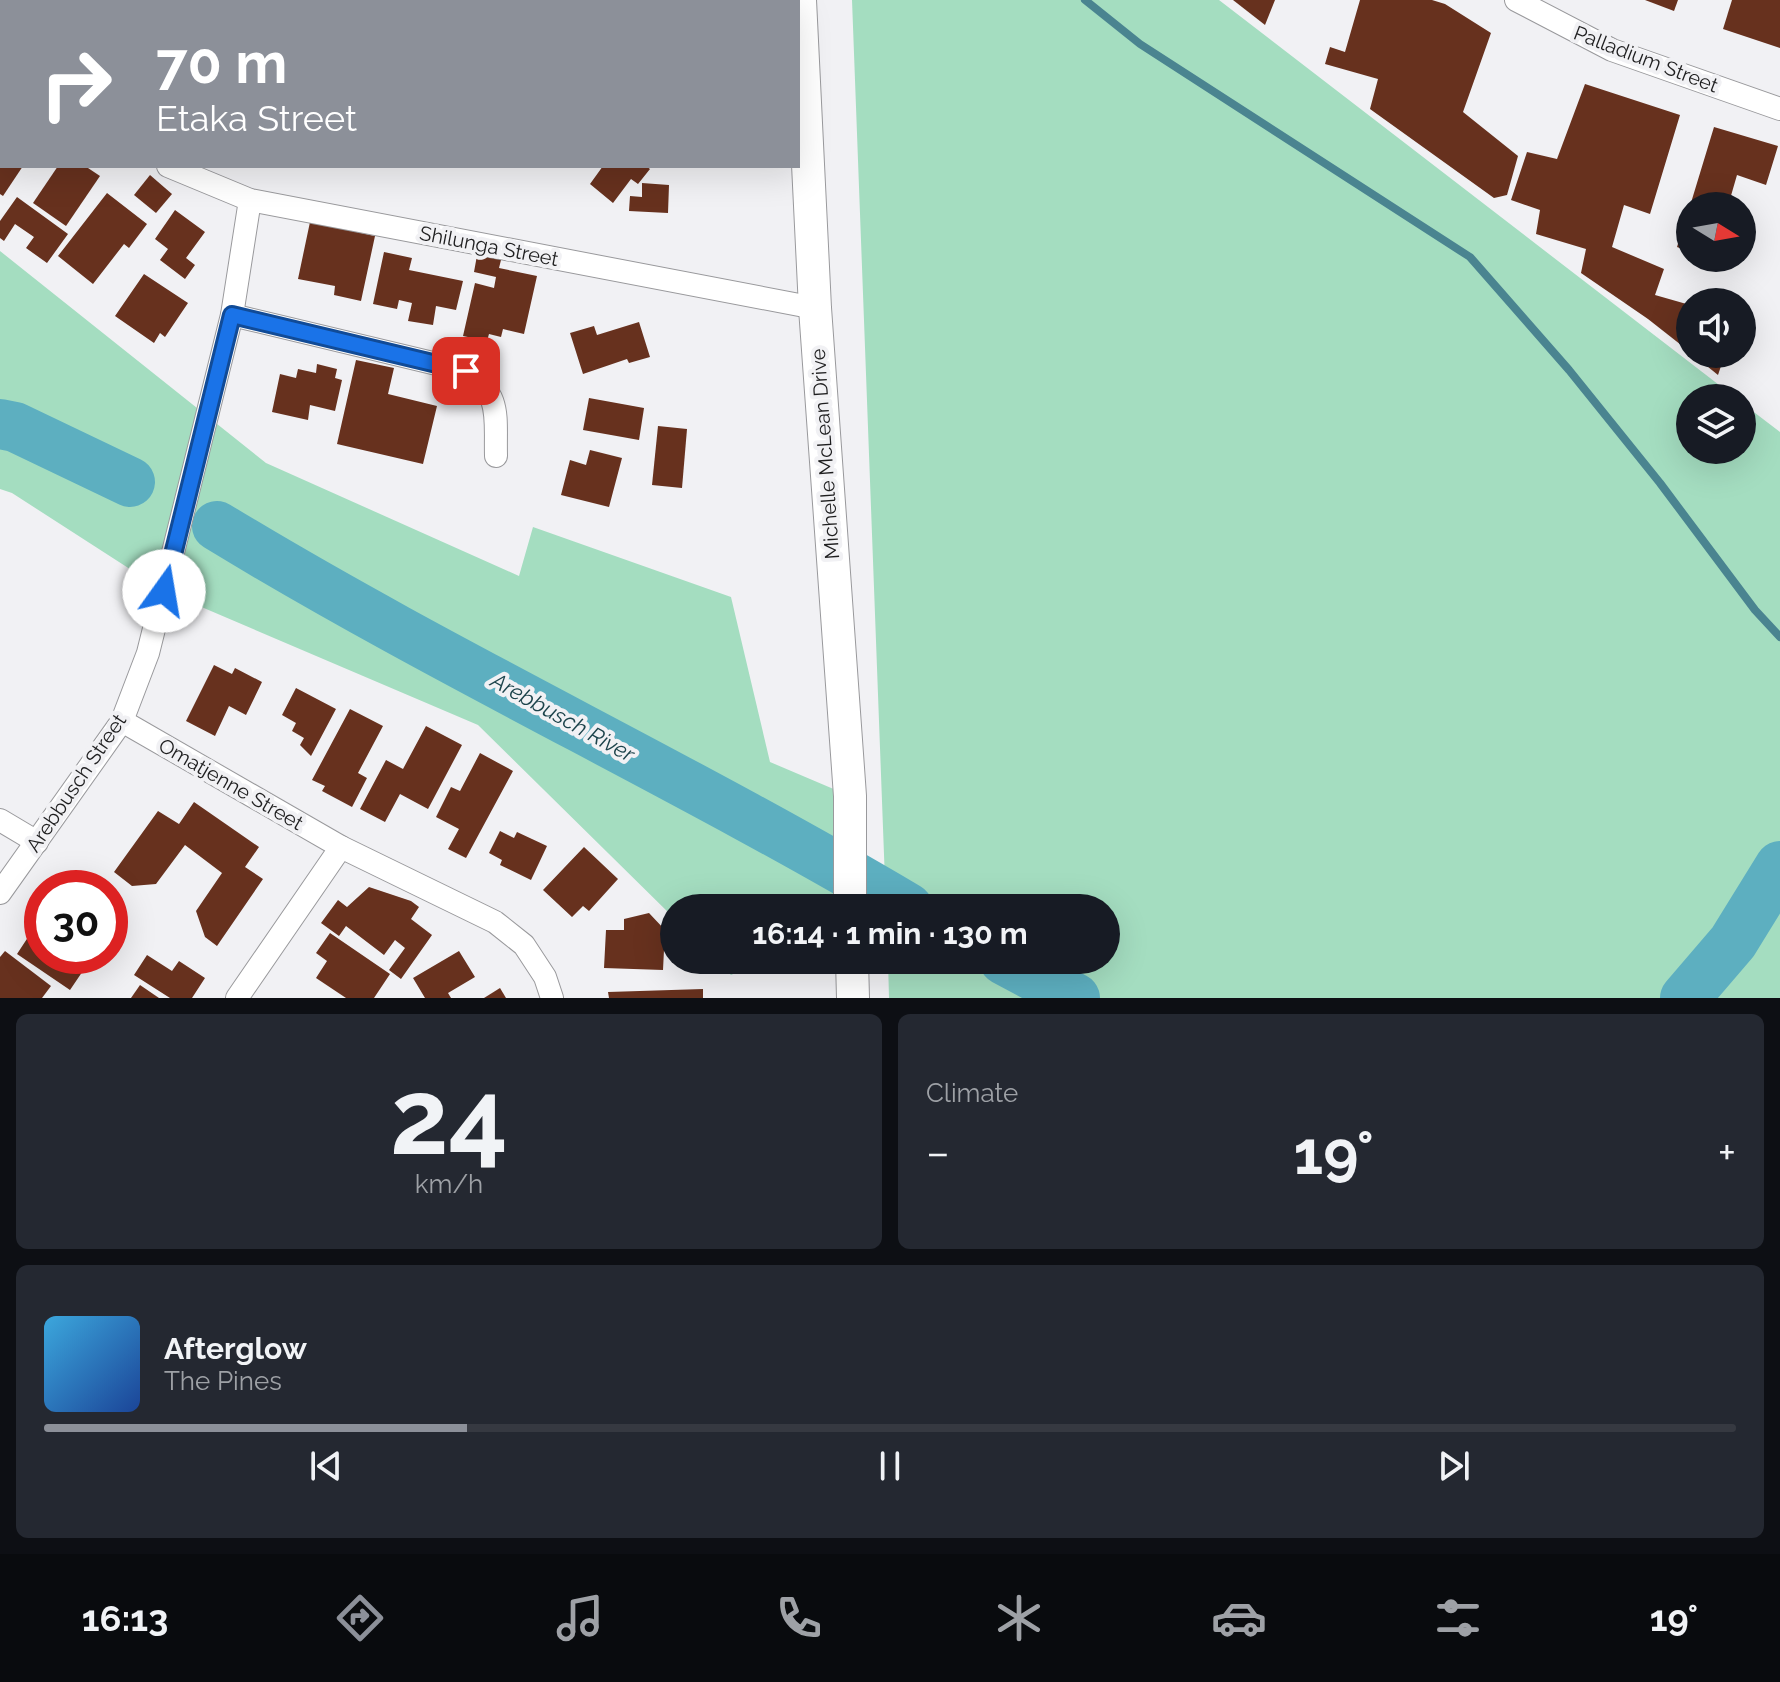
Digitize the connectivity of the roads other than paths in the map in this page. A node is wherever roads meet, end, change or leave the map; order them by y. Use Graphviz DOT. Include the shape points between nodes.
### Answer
graph roads {
  1 [pos="800,0"];
  2 [pos="1516,0"];
  3 [pos="1780,109"];
  4 [pos="173,168"];
  5 [pos="250,200"];
  6 [pos="815,308"];
  7 [pos="232,315"];
  8 [pos="496,456"];
  9 [pos="122,721"];
  10 [pos="0,820"];
  11 [pos="37,842"];
  12 [pos="341,847"];
  13 [pos="0,893"];
  14 [pos="850,894"];
  15 [pos="852,974"];
  16 [pos="237,998"];
  17 [pos="552,998"];
  18 [pos="853,998"];
  1 -- 6 [label="street, Michelle McLean Drive"];
  2 -- 3 [label="street, Palladium Street" via="1612,50"];
  4 -- 5 [label="street, Shilunga Street"];
  5 -- 6 [label="street, Shilunga Street"];
  5 -- 7 [label="street, Arebbusch Street"];
  6 -- 14 [label="street, Michelle McLean Drive" via="850,796"];
  7 -- 8 [label="street" via="466,371 485,384 493,399"];
  7 -- 9 [label="street, Arebbusch Street" via="148,653"];
  9 -- 11 [label="street, Arebbusch Street"];
  9 -- 12 [label="street, Omatjenne Street"];
  10 -- 11 [label="street"];
  11 -- 13 [label="street, Arebbusch Street"];
  12 -- 16 [label="street"];
  12 -- 17 [label="street, Omatjenne Street" via="495,922 524,945"];
  15 -- 18 [label="street"];
}
